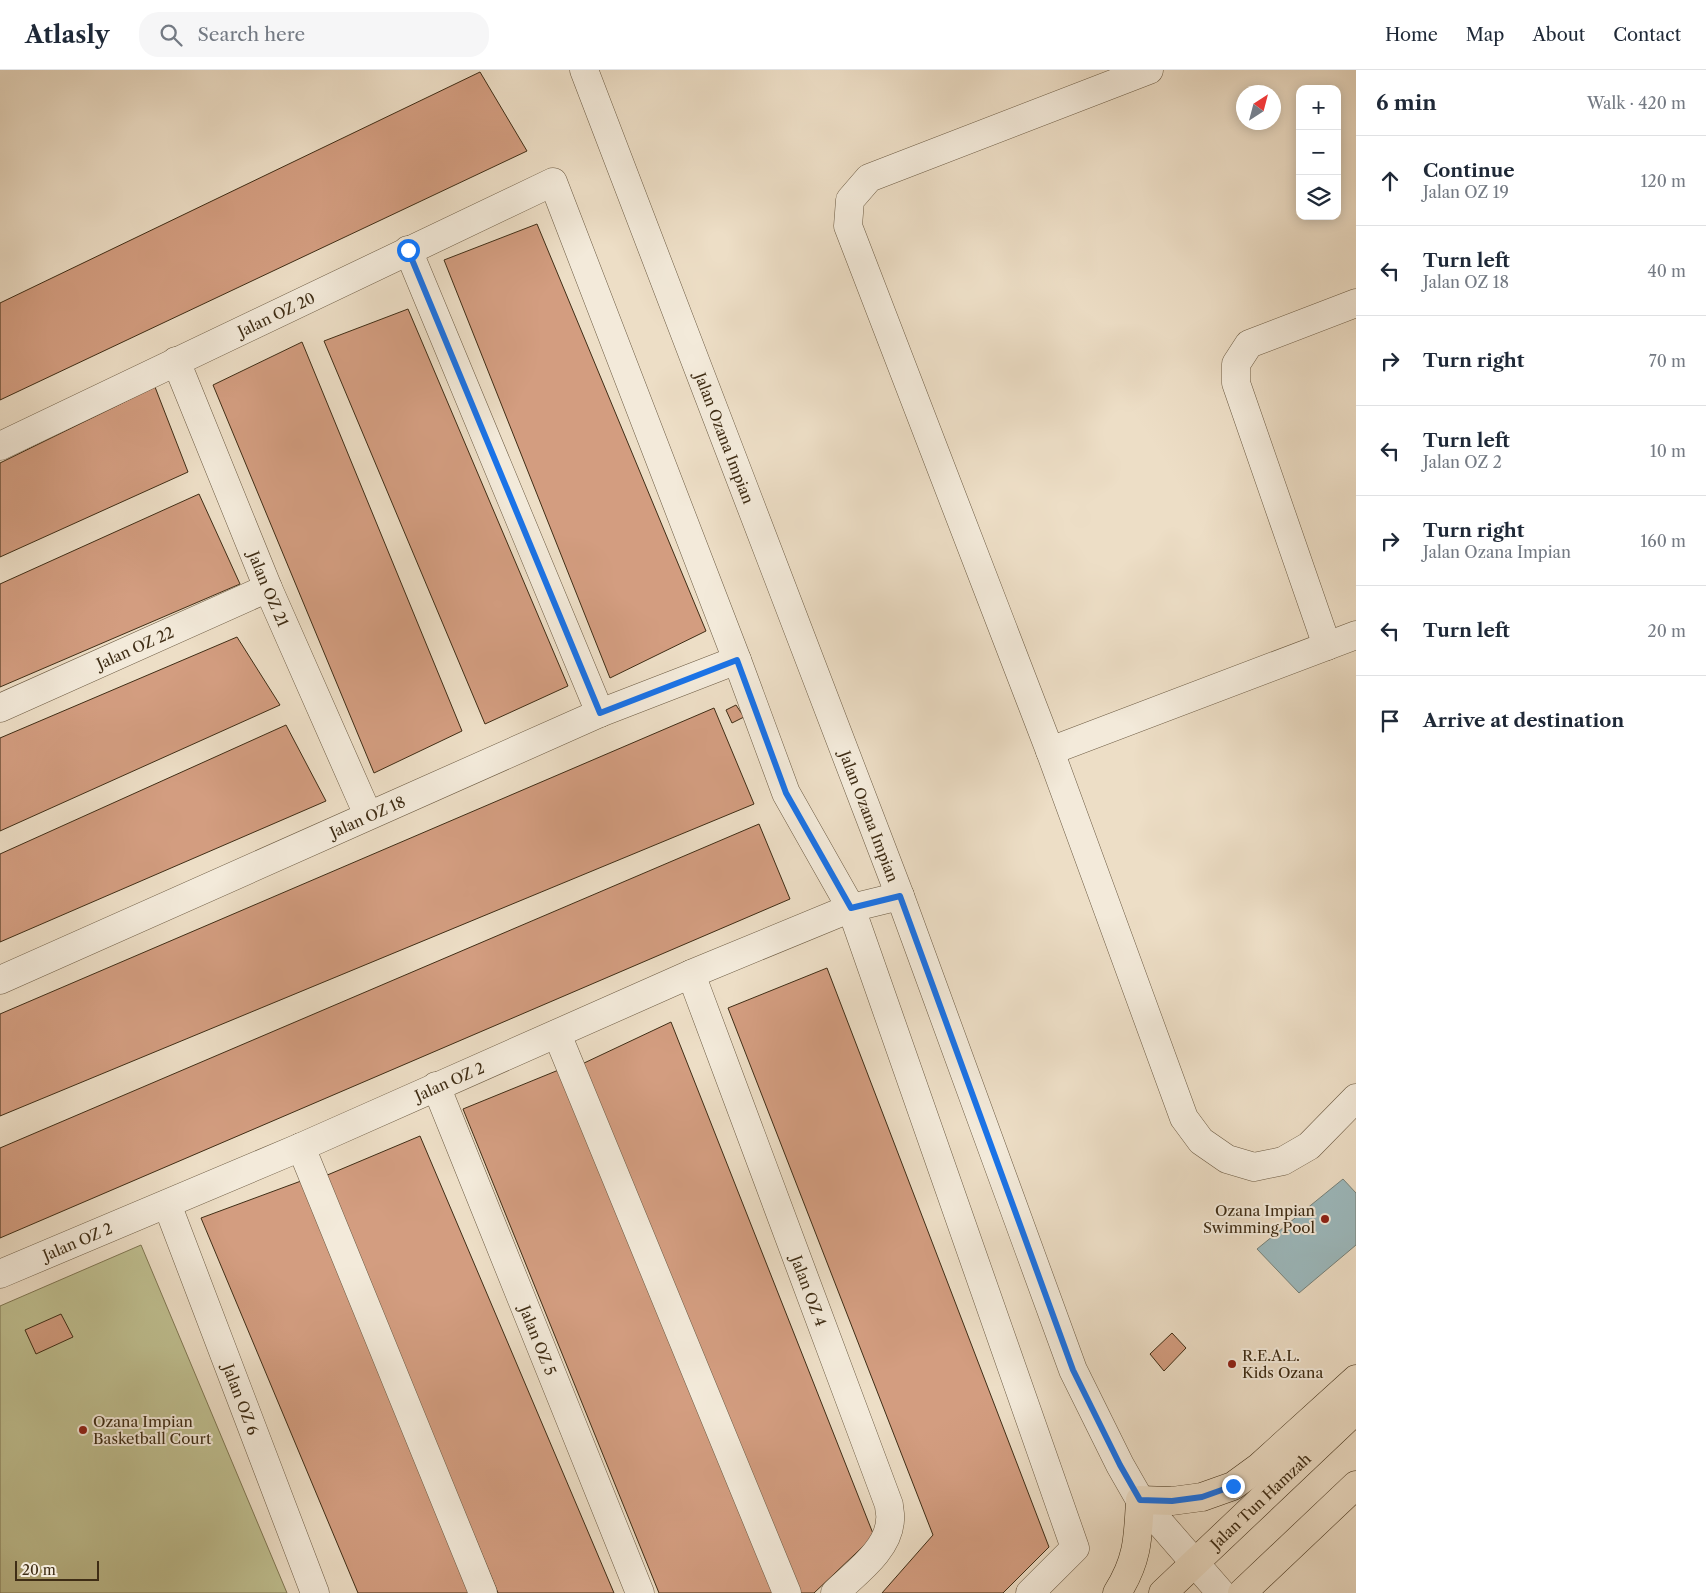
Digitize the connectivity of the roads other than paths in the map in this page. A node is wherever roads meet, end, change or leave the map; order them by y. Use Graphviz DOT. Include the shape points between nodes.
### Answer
graph roads {
  1 [pos="584,70"];
  2 [pos="1149,70"];
  3 [pos="408,250"];
  4 [pos="1356,303"];
  5 [pos="176,361"];
  6 [pos="0,446"];
  7 [pos="268,588"];
  8 [pos="1356,635"];
  9 [pos="1327,646"];
  10 [pos="737,660"];
  11 [pos="0,708"];
  12 [pos="600,713"];
  13 [pos="1050,752"];
  14 [pos="368,816"];
  15 [pos="900,896"];
  16 [pos="851,908"];
  17 [pos="691,974"];
  18 [pos="0,980"];
  19 [pos="557,1034"];
  20 [pos="436,1086"];
  21 [pos="1356,1098"];
  22 [pos="301,1147"];
  23 [pos="167,1204"];
  24 [pos="0,1274"];
  25 [pos="1356,1380"];
  26 [pos="1356,1410"];
  27 [pos="1356,1486"];
  28 [pos="1140,1500"];
  29 [pos="1194,1563"];
  30 [pos="315,1593"];
  31 [pos="483,1593"];
  32 [pos="640,1593"];
  33 [pos="787,1593"];
  34 [pos="834,1593"];
  35 [pos="1030,1593"];
  36 [pos="1116,1593"];
  37 [pos="1163,1593"];
  38 [pos="1221,1593"];
  39 [pos="1242,1593"];
  1 -- 15 [label="street, Jalan Ozana Impian"];
  2 -- 13 [label="street" via="869,178 850,200 848,226"];
  3 -- 5 [label="street, Jalan OZ 20"];
  3 -- 10 [label="street, Jalan OZ 20" via="553,182"];
  3 -- 12 [label="street"];
  4 -- 9 [label="street" via="1248,344 1236,364 1236,384"];
  5 -- 6 [label="street, Jalan OZ 20"];
  5 -- 7 [label="street, Jalan OZ 21"];
  7 -- 11 [label="street, Jalan OZ 22"];
  7 -- 14 [label="street, Jalan OZ 21"];
  8 -- 9 [label="street"];
  9 -- 13 [label="street"];
  10 -- 12 [label="street, Jalan OZ 18"];
  10 -- 16 [label="street" via="786,793"];
  12 -- 14 [label="street, Jalan OZ 18"];
  13 -- 21 [label="street" via="1184,1118 1201,1141 1227,1159 1254,1167 1283,1161 1309,1146"];
  14 -- 18 [label="street, Jalan OZ 18"];
  15 -- 16 [label="street, Jalan OZ 2"];
  15 -- 28 [label="street, Jalan Ozana Impian" via="1073,1370"];
  16 -- 17 [label="street, Jalan OZ 2"];
  16 -- 35 [label="street" via="1075,1548"];
  17 -- 19 [label="street, Jalan OZ 2"];
  17 -- 34 [label="street, Jalan OZ 4" via="888,1505 890,1520 880,1549"];
  19 -- 20 [label="street, Jalan OZ 2"];
  19 -- 33 [label="street"];
  20 -- 22 [label="street, Jalan OZ 2"];
  20 -- 32 [label="street, Jalan OZ 5"];
  22 -- 23 [label="street, Jalan OZ 2"];
  22 -- 31 [label="street"];
  23 -- 24 [label="street, Jalan OZ 2"];
  23 -- 30 [label="street, Jalan OZ 6"];
  25 -- 28 [label="main road" via="1259,1467 1233,1486 1202,1497 1172,1501"];
  26 -- 29 [label="main road, Jalan Tun Hamzah"];
  27 -- 39 [label="main road"];
  28 -- 29 [label="street, Jalan Ozana Impian"];
  28 -- 36 [label="main road" via="1135,1555"];
  29 -- 37 [label="main road, Jalan Tun Hamzah"];
  29 -- 38 [label="street, Jalan Ozana Impian"];
}
